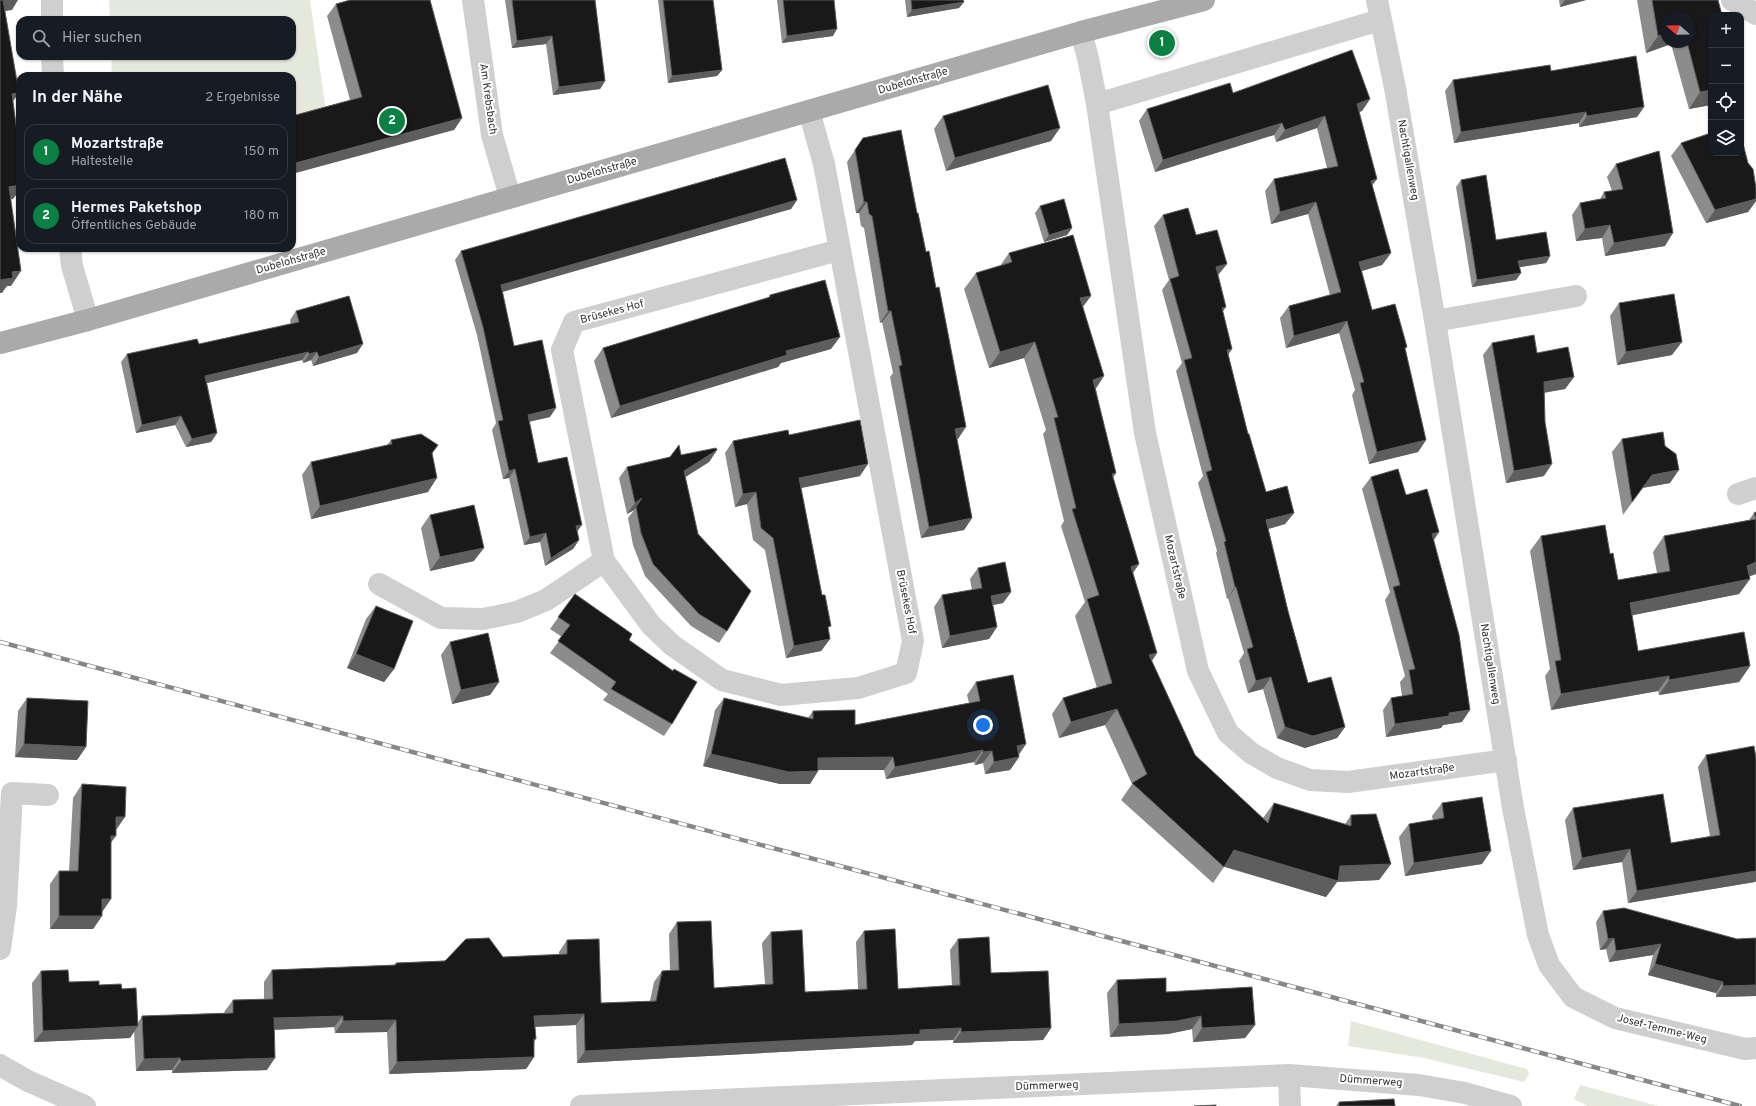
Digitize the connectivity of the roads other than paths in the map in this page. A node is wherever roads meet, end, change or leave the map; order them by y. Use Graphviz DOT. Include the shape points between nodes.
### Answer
graph roads {
  1 [pos="52,0"];
  2 [pos="473,0"];
  3 [pos="1204,0"];
  4 [pos="1732,0"];
  5 [pos="1167,4"];
  6 [pos="1378,10"];
  7 [pos="1756,14"];
  8 [pos="52,16"];
  9 [pos="1080,32"];
  10 [pos="52,60"];
  11 [pos="53,72"];
  12 [pos="1097,104"];
  13 [pos="809,111"];
  14 [pos="510,196"];
  15 [pos="839,250"];
  16 [pos="70,252"];
  17 [pos="1576,296"];
  18 [pos="88,320"];
  19 [pos="1435,321"];
  20 [pos="0,343"];
  21 [pos="604,561"];
  22 [pos="379,584"];
  23 [pos="1506,760"];
  24 [pos="48,795"];
  25 [pos="0,949"];
  26 [pos="1573,997"];
  27 [pos="1756,1048"];
  28 [pos="0,1065"];
  29 [pos="1289,1075"];
  30 [pos="85,1106"];
  31 [pos="581,1106"];
  32 [pos="1290,1106"];
  33 [pos="1511,1106"];
  1 -- 8 [label="street"];
  2 -- 14 [label="street, Am Krebsbach" via="492,135"];
  3 -- 5 [label="main road, Dubelohstraße"];
  4 -- 7 [label="street"];
  5 -- 9 [label="main road, Dubelohstraße"];
  6 -- 12 [label="street"];
  6 -- 19 [label="street, Nachtigallenweg" via="1395,88"];
  9 -- 12 [label="street, Mozartstraße"];
  9 -- 13 [label="main road, Dubelohstraße"];
  10 -- 11 [label="street"];
  12 -- 23 [label="street, Mozartstraße" via="1145,433 1198,671 1228,733 1251,753 1277,768 1310,780 1348,782"];
  13 -- 14 [label="main road, Dubelohstraße"];
  13 -- 15 [label="street, Brüsekes Hof" via="824,164"];
  14 -- 18 [label="main road, Dubelohstraße"];
  15 -- 21 [label="street, Brüsekes Hof" via="574,322 562,350"];
  15 -- 21 [label="street, Brüsekes Hof" via="913,641 906,673 858,688 781,695 722,680 672,645 651,625"];
  16 -- 18 [label="street"];
  17 -- 19 [label="street"];
  18 -- 20 [label="main road, Dubelohstraße"];
  19 -- 23 [label="street, Nachtigallenweg"];
  21 -- 22 [label="street" via="546,600 517,612 483,619 442,618"];
  23 -- 26 [label="street, Nachtigallenweg" via="1538,935 1549,965"];
  24 -- 25 [label="street" via="12,793 6,906"];
  26 -- 27 [label="street, Josef-Temme-Weg" via="1615,1018 1745,1049"];
  28 -- 30 [label="street" via="28,1081"];
  29 -- 31 [label="street, Dümmerweg"];
  29 -- 32 [label="street"];
  29 -- 33 [label="street, Dümmerweg" via="1419,1084"];
}
